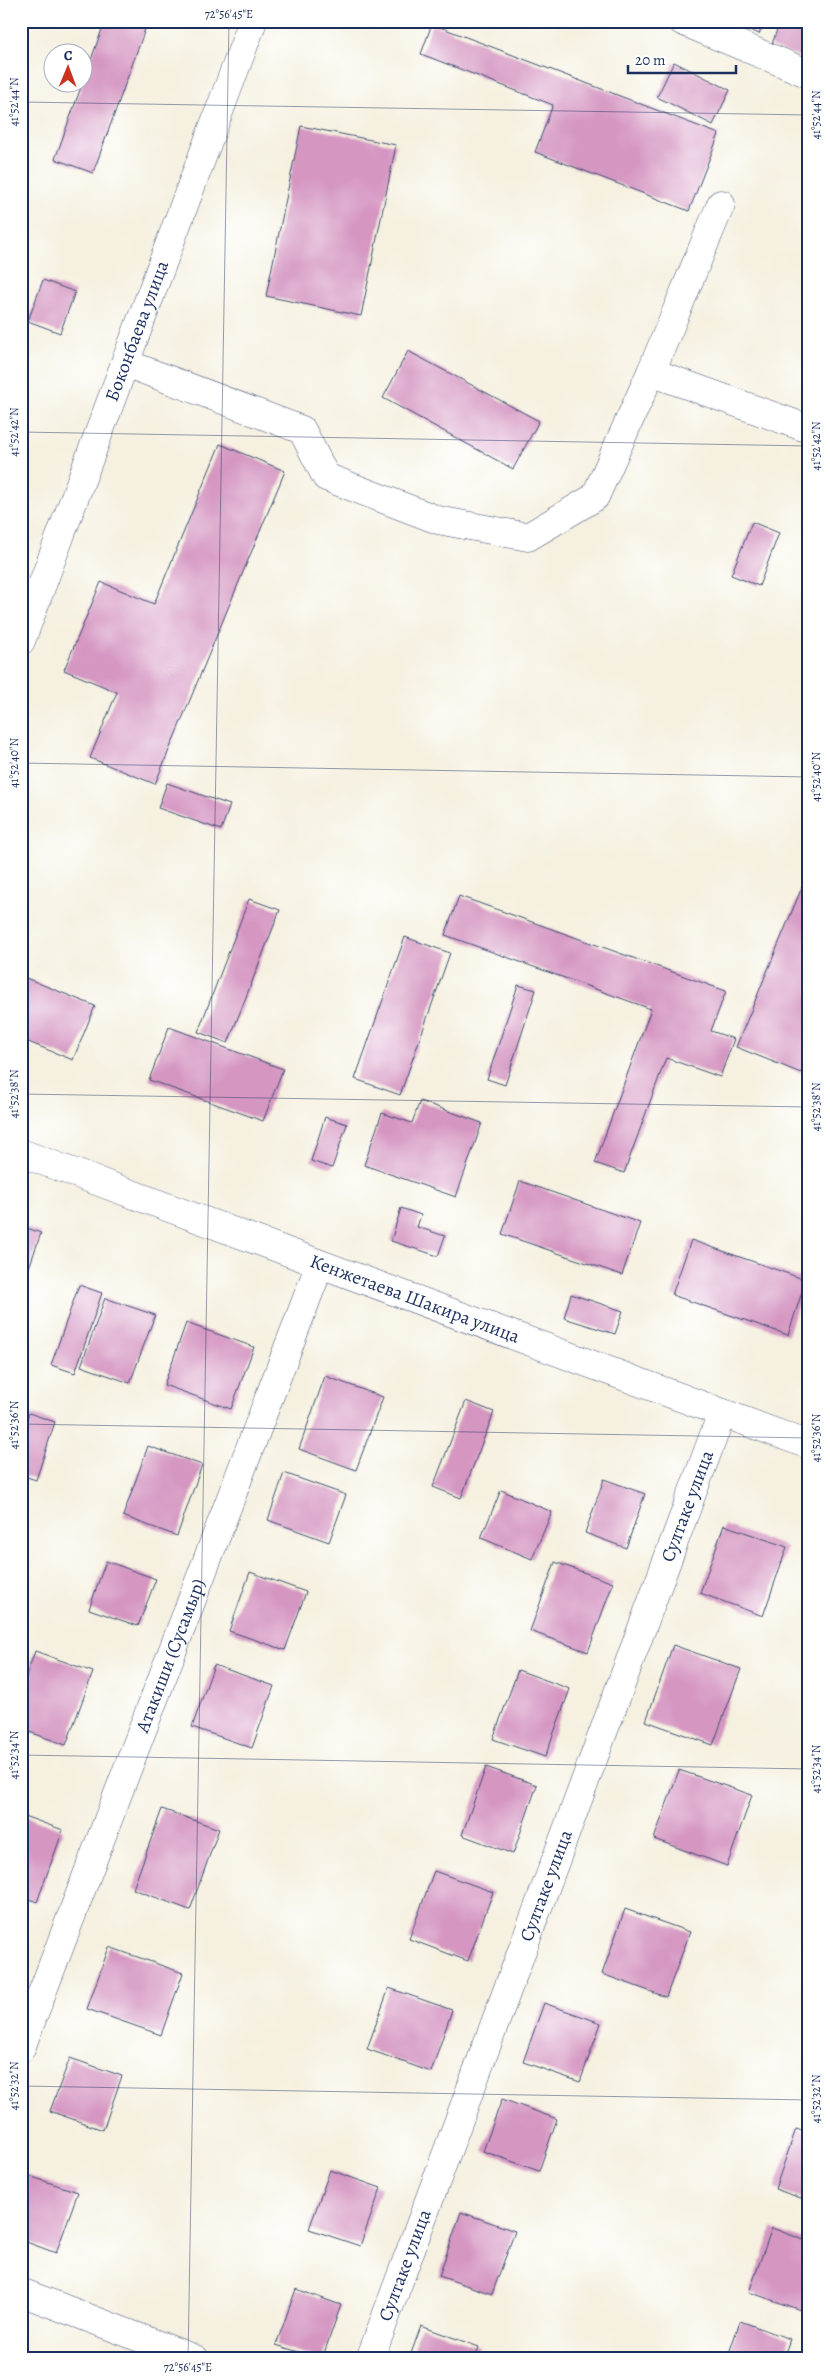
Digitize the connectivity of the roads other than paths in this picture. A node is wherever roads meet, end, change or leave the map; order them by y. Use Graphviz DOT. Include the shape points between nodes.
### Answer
graph roads {
  1 [pos="253,21"];
  2 [pos="682,21"];
  3 [pos="809,74"];
  4 [pos="721,204"];
  5 [pos="125,363"];
  6 [pos="651,372"];
  7 [pos="809,429"];
  8 [pos="21,641"];
  9 [pos="21,1153"];
  10 [pos="320,1264"];
  11 [pos="722,1413"];
  12 [pos="809,1445"];
  13 [pos="21,2048"];
  14 [pos="21,2292"];
  15 [pos="195,2359"];
  16 [pos="370,2359"];
  1 -- 5 [label="street, Боконбаева улица"];
  2 -- 3 [label="street"];
  4 -- 6 [label="street"];
  5 -- 6 [label="street" via="302,430 326,477 438,520 528,537 595,497"];
  5 -- 8 [label="street, Боконбаева улица"];
  6 -- 7 [label="street"];
  9 -- 10 [label="street, Кенжетаева Шакира улица"];
  10 -- 11 [label="street, Кенжетаева Шакира улица"];
  10 -- 13 [label="street, Атакиши (Сусамыр)"];
  11 -- 12 [label="street, Кенжетаева Шакира улица"];
  11 -- 16 [label="street, Султаке улица"];
  14 -- 15 [label="street"];
}
